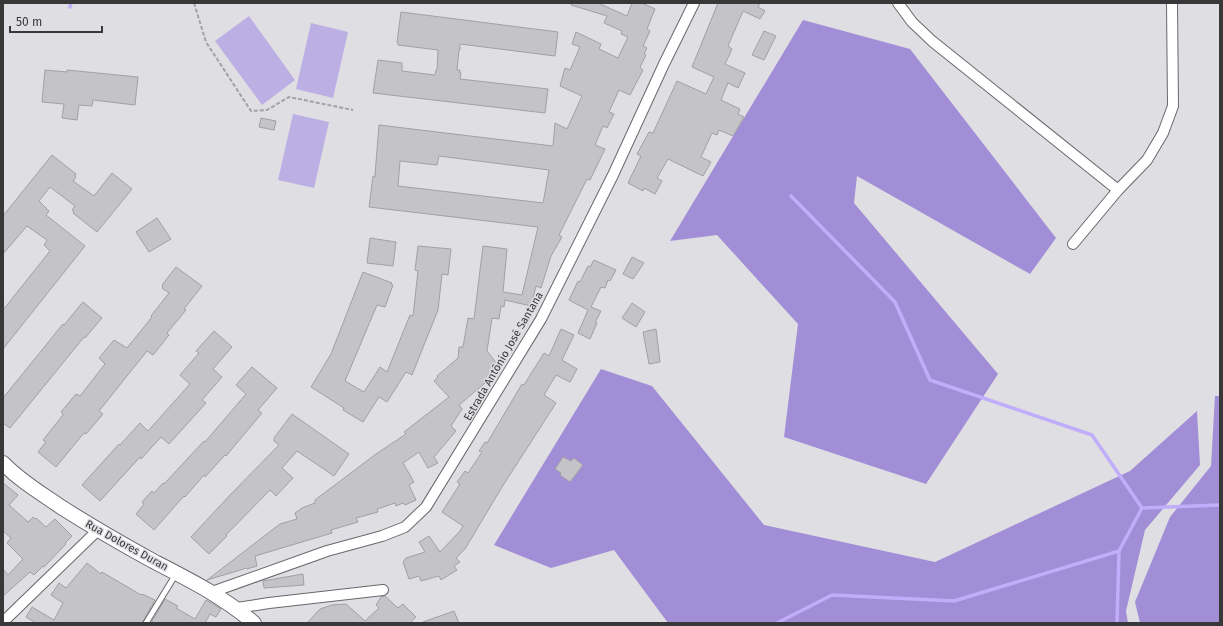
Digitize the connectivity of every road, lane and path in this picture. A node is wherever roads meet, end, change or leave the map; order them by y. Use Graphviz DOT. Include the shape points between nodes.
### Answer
graph roads {
  1 [pos="194,3"];
  2 [pos="694,3"];
  3 [pos="898,3"];
  4 [pos="1172,3"];
  5 [pos="353,110"];
  6 [pos="1118,190"];
  7 [pos="1073,244"];
  8 [pos="3,463"];
  9 [pos="98,530"];
  10 [pos="177,573"];
  11 [pos="384,590"];
  12 [pos="212,592"];
  13 [pos="237,608"];
  14 [pos="3,622"];
  15 [pos="146,623"];
  16 [pos="254,623"];
  1 -- 5 [label="path" via="206,42 251,111 267,110 289,97"];
  2 -- 12 [label="street, Estrada Antônio José Santana" via="613,175 541,319 426,507 405,527 327,551"];
  3 -- 6 [label="street" via="912,22 932,41"];
  4 -- 6 [label="street" via="1173,106 1164,133 1147,160"];
  6 -- 7 [label="street"];
  8 -- 9 [label="street, Rua Dolores Duran" via="35,490"];
  9 -- 10 [label="street, Rua Dolores Duran"];
  9 -- 14 [label="street"];
  10 -- 12 [label="street, Rua Dolores Duran"];
  10 -- 15 [label="lane"];
  11 -- 13 [label="street"];
  12 -- 13 [label="street, Rua Dolores Duran"];
  13 -- 16 [label="street, Rua Dolores Duran"];
}
